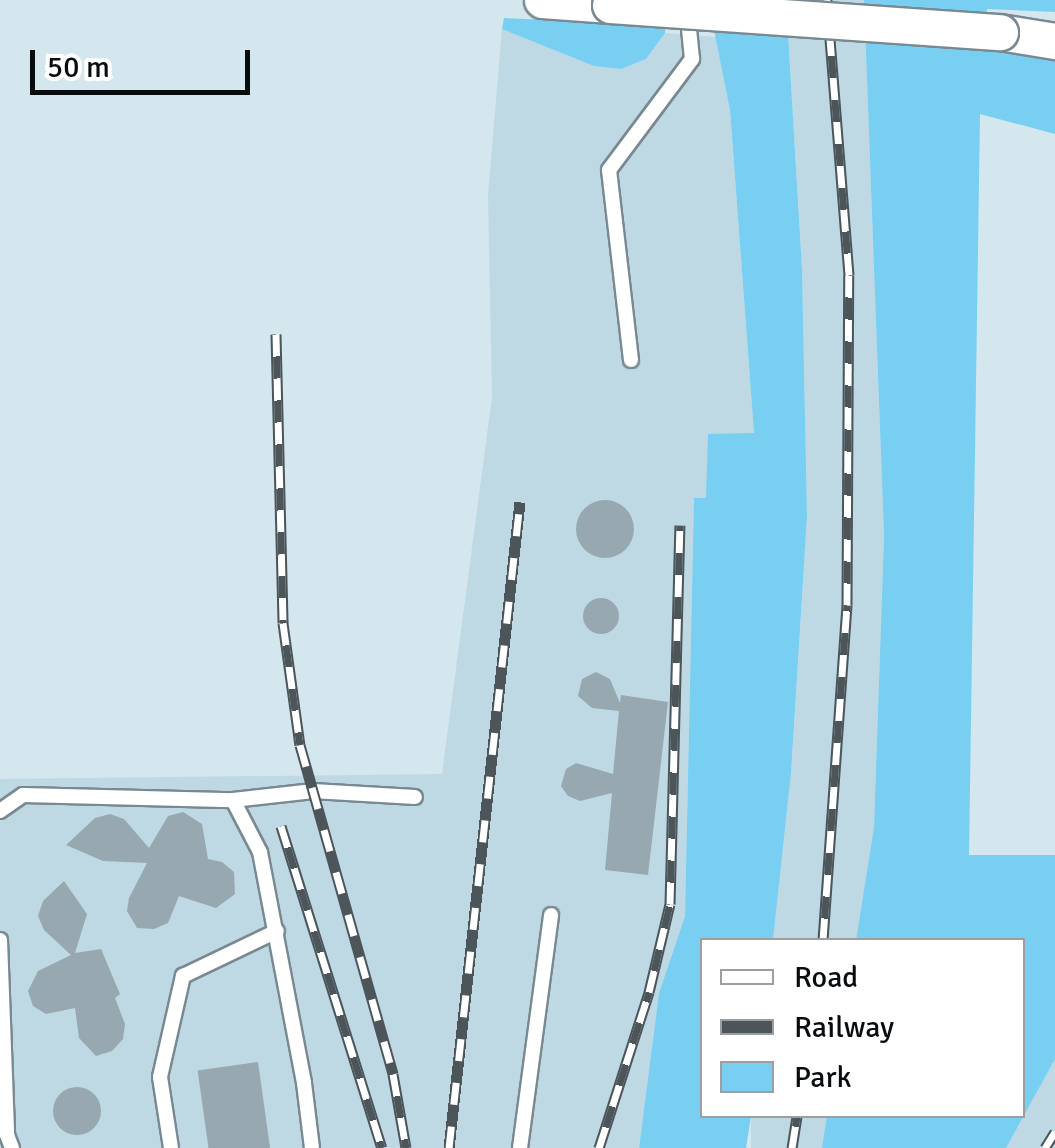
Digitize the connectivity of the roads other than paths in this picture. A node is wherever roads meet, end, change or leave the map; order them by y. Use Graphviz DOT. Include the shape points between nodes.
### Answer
graph roads {
  1 [pos="542,0"];
  2 [pos="686,0"];
  3 [pos="1055,42"];
  4 [pos="631,360"];
  5 [pos="416,797"];
  6 [pos="233,800"];
  7 [pos="0,812"];
  8 [pos="552,915"];
  9 [pos="277,931"];
  10 [pos="0,940"];
  11 [pos="12,1148"];
  12 [pos="172,1148"];
  13 [pos="312,1148"];
  14 [pos="520,1148"];
  1 -- 3 [label="street, bridge" via="1000,32"];
  2 -- 4 [label="lane" via="692,59 609,170"];
  5 -- 6 [label="lane" via="313,791"];
  6 -- 7 [label="lane" via="22,794"];
  6 -- 9 [label="lane" via="260,852"];
  8 -- 14 [label="lane"];
  9 -- 12 [label="lane" via="183,976 160,1076"];
  9 -- 13 [label="lane"];
  10 -- 11 [label="lane"];
}
